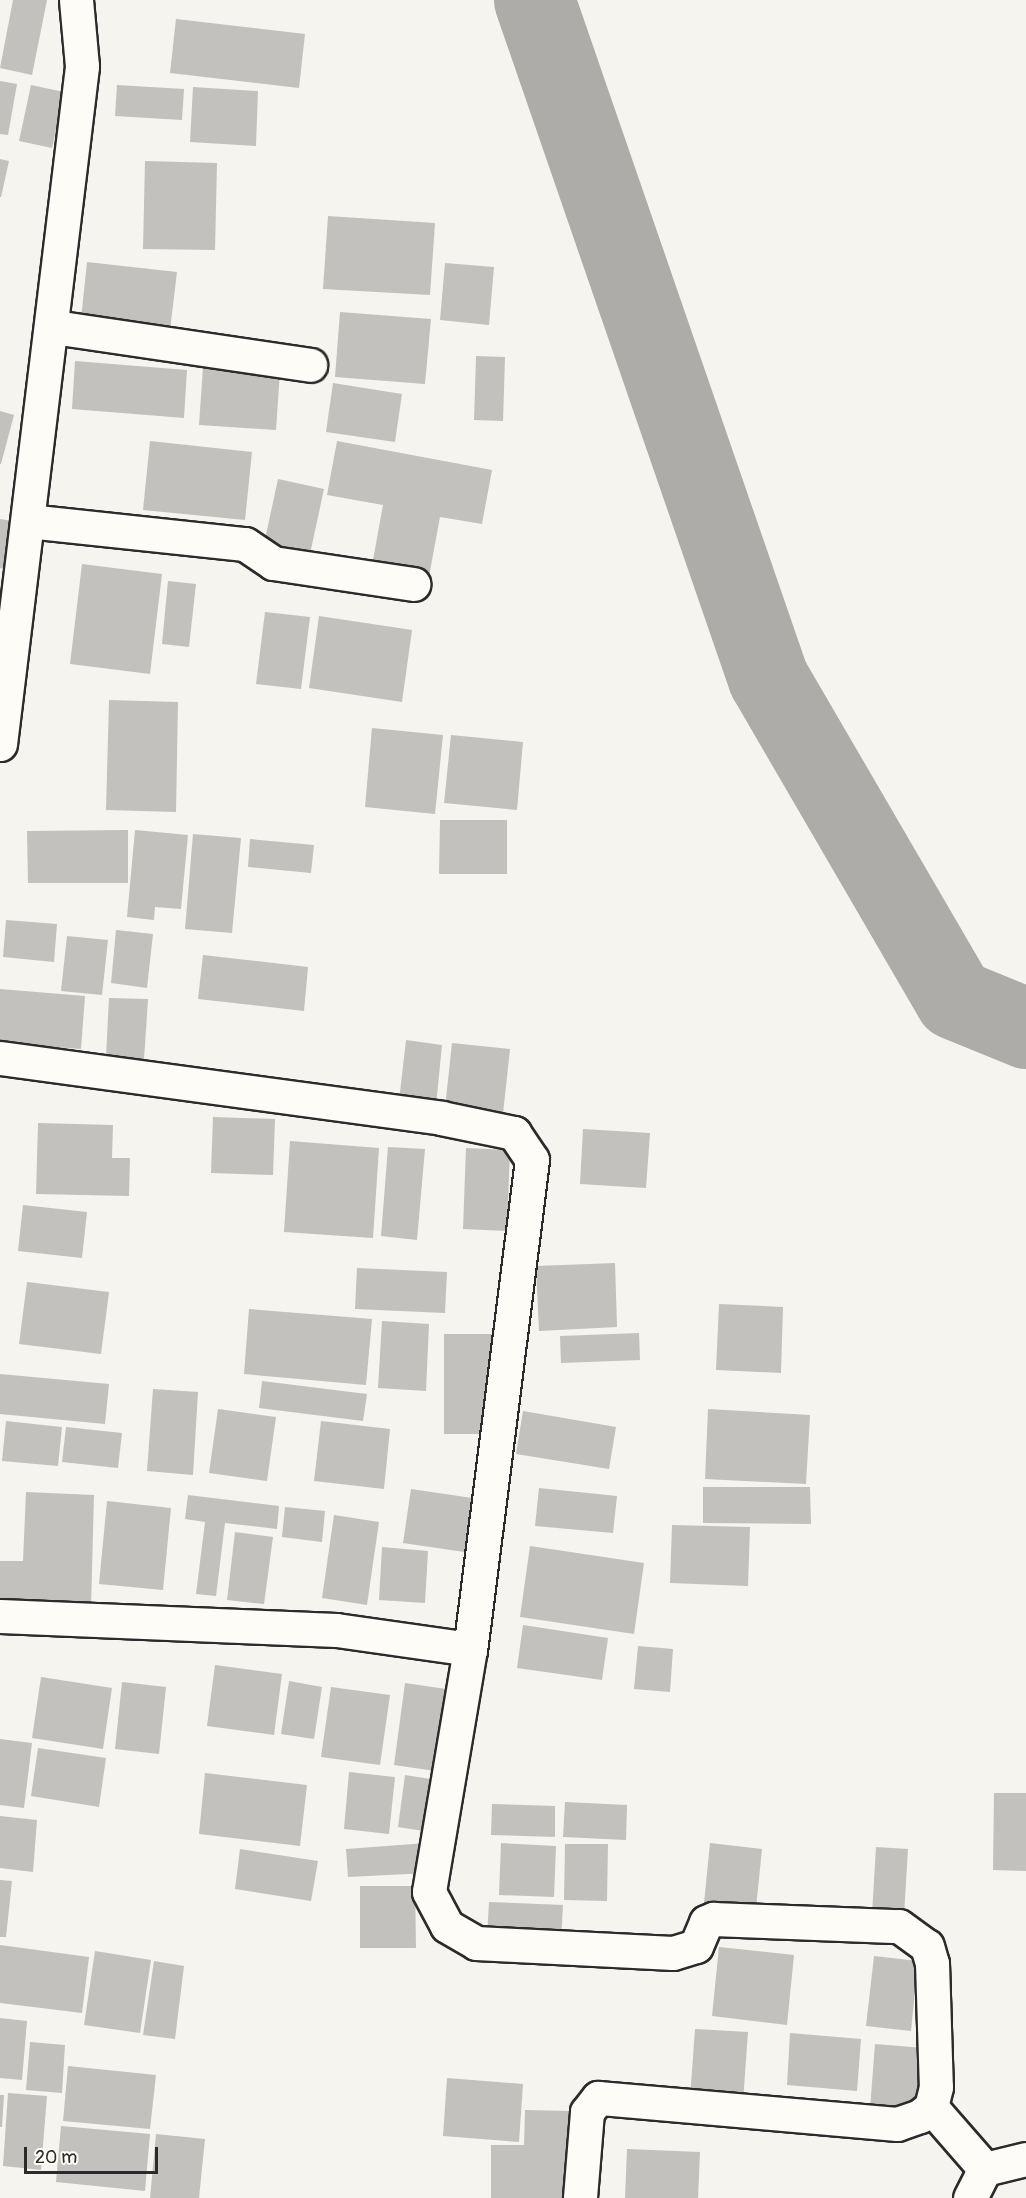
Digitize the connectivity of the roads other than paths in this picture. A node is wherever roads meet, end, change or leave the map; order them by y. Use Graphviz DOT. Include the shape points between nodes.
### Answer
graph roads {
  1 [pos="76,0"];
  2 [pos="54,327"];
  3 [pos="310,365"];
  4 [pos="28,521"];
  5 [pos="413,584"];
  6 [pos="0,744"];
  7 [pos="0,1058"];
  8 [pos="0,1616"];
  9 [pos="470,1649"];
  10 [pos="931,2107"];
  11 [pos="1026,2159"];
  12 [pos="985,2169"];
  13 [pos="580,2197"];
  14 [pos="970,2198"];
  1 -- 2 [label="street" via="82,66"];
  2 -- 3 [label="street"];
  2 -- 4 [label="street"];
  4 -- 5 [label="street" via="245,544 273,563"];
  4 -- 6 [label="street"];
  7 -- 9 [label="street" via="441,1118 514,1133 529,1150"];
  8 -- 9 [label="street" via="336,1630"];
  9 -- 10 [label="street" via="429,1892 447,1926 476,1943 673,1953 696,1946 706,1922 713,1919 898,1926 927,1946 932,1963 936,2087"];
  10 -- 12 [label="street"];
  10 -- 13 [label="street" via="897,2124 598,2098 587,2112"];
  11 -- 12 [label="street"];
  12 -- 14 [label="street"];
}
